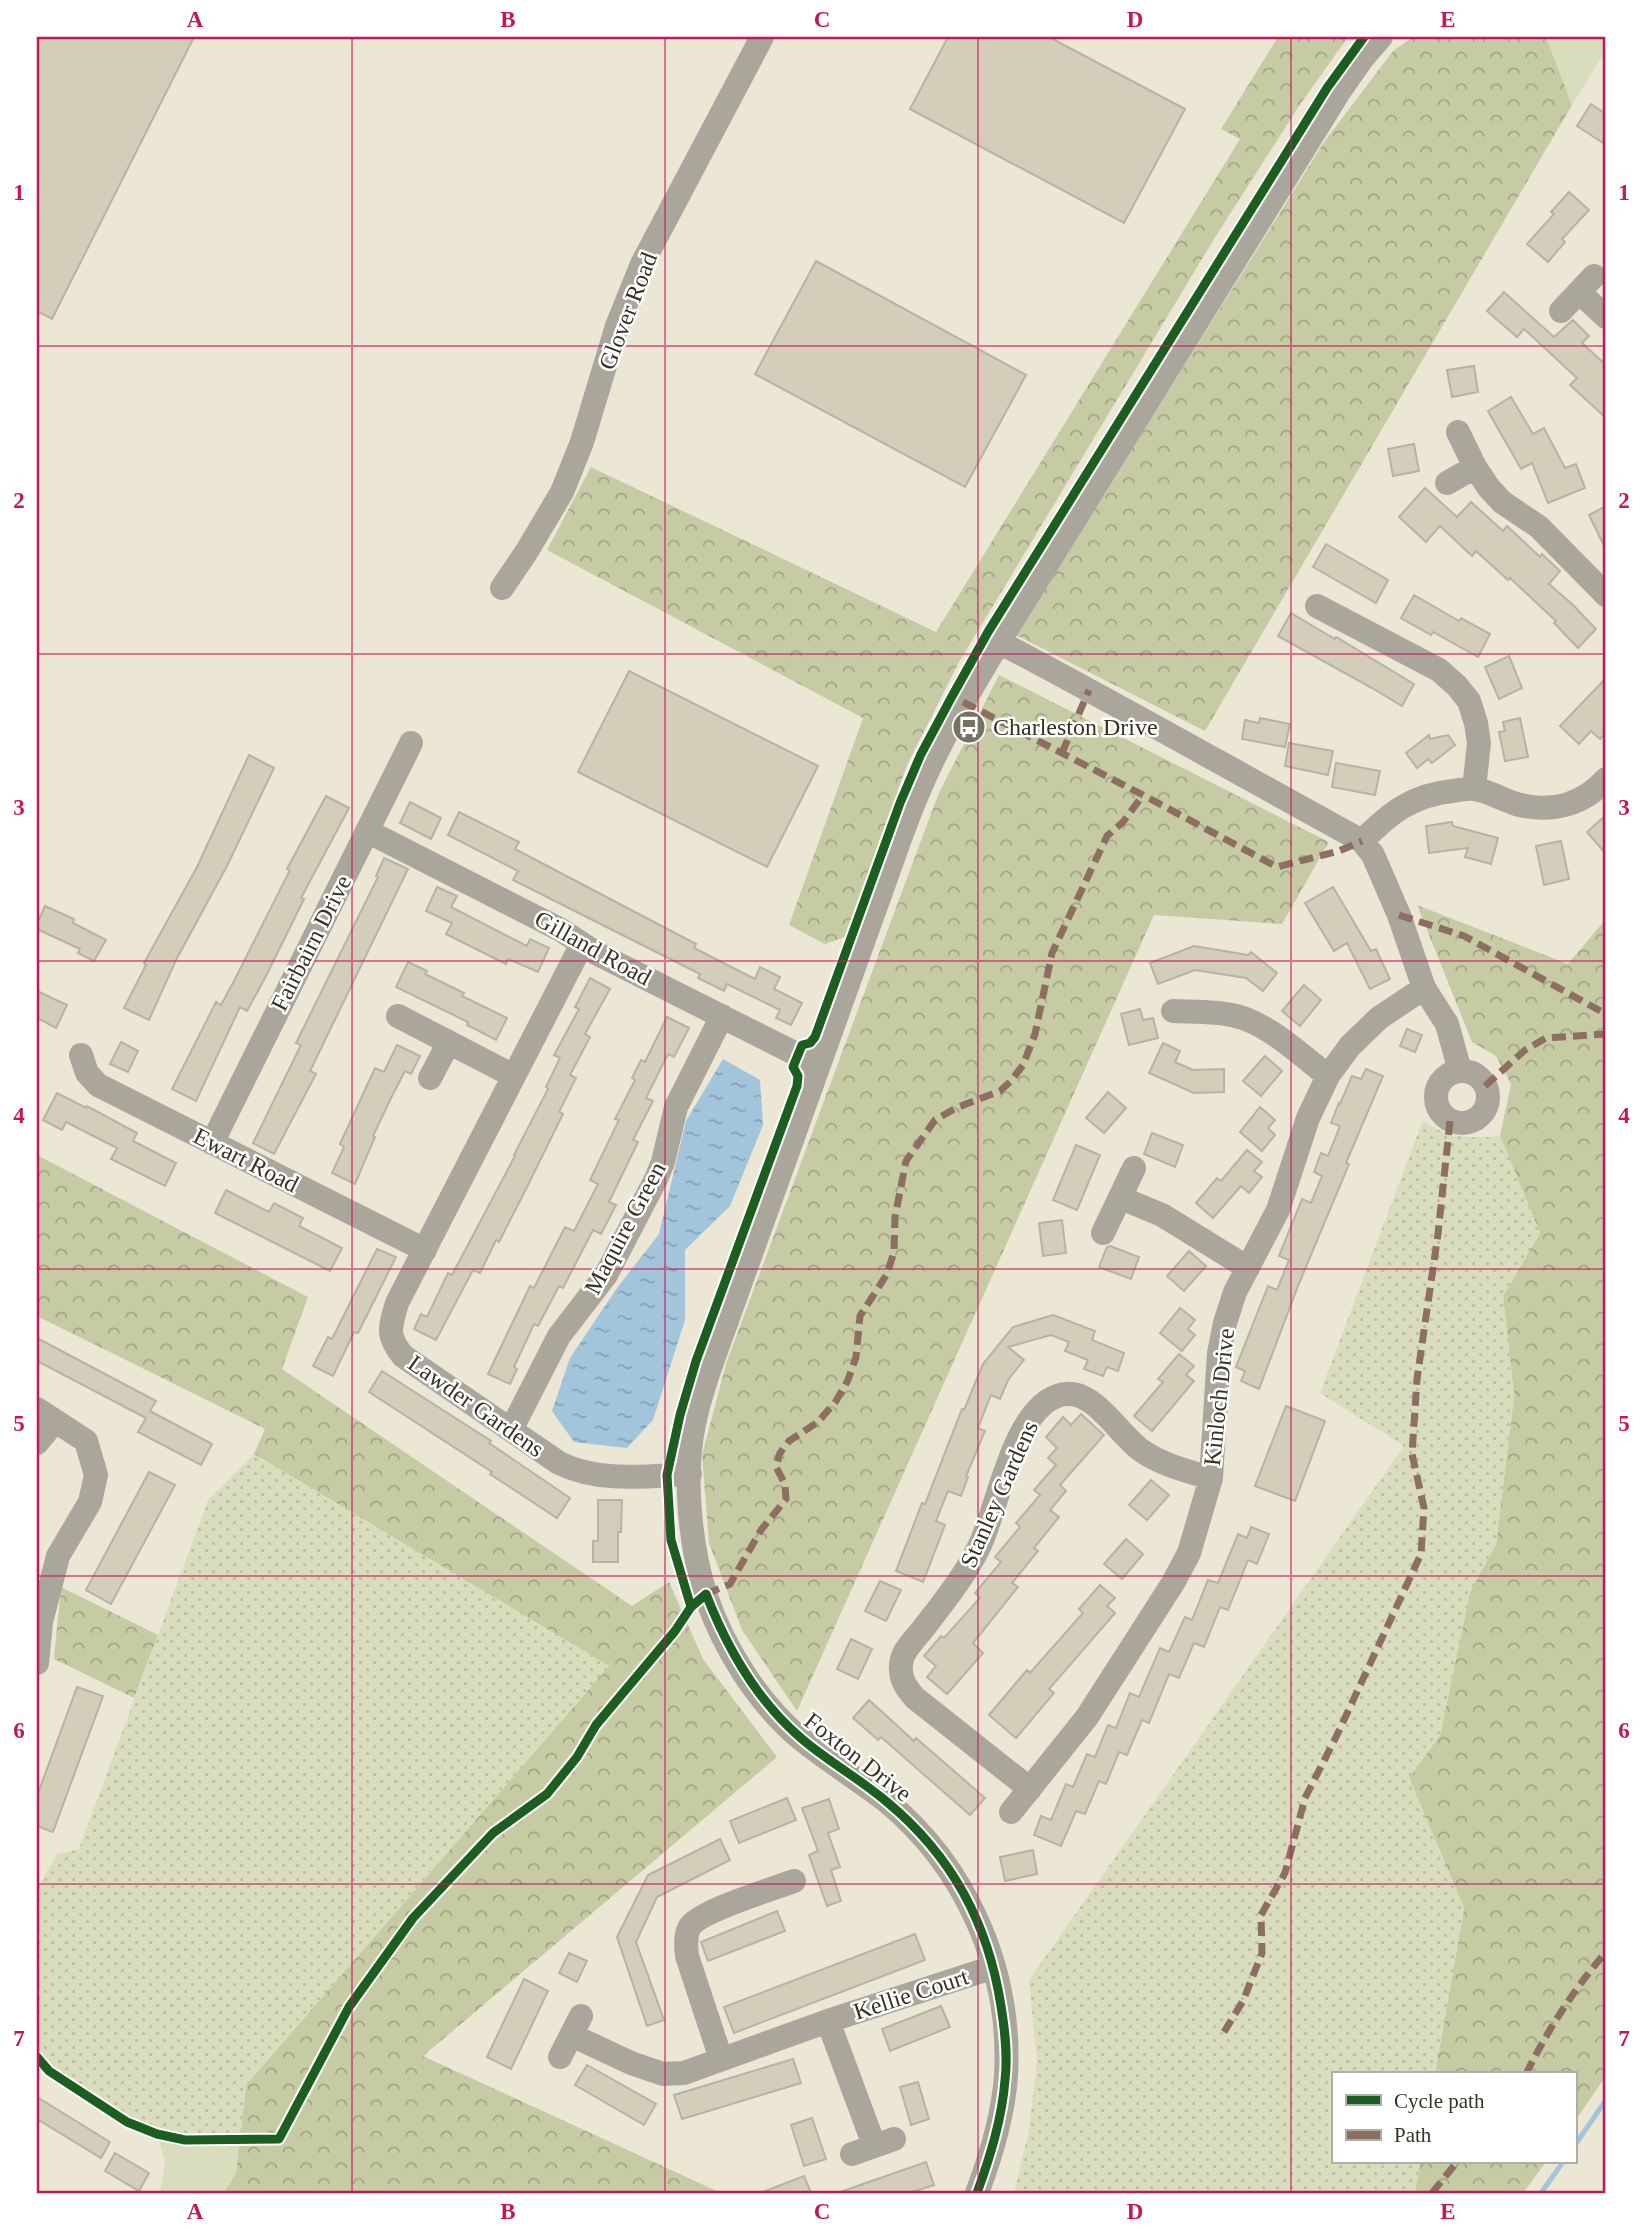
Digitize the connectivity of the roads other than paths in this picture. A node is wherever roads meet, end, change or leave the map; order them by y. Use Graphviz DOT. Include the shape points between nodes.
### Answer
graph roads {
  1 [pos="762,37"];
  2 [pos="1381,37"];
  3 [pos="1561,311"];
  4 [pos="1606,317"];
  5 [pos="1458,432"];
  6 [pos="1475,467"];
  7 [pos="1447,482"];
  8 [pos="502,588"];
  9 [pos="1606,596"];
  10 [pos="1317,606"];
  11 [pos="999,642"];
  12 [pos="411,744"];
  13 [pos="1606,779"];
  14 [pos="1474,789"];
  15 [pos="367,831"];
  16 [pos="1362,841"];
  17 [pos="582,944"];
  18 [pos="1424,988"];
  19 [pos="1173,1011"];
  20 [pos="398,1016"];
  21 [pos="722,1016"];
  22 [pos="449,1042"];
  23 [pos="81,1055"];
  24 [pos="818,1065"];
  25 [pos="1460,1071"];
  26 [pos="514,1076"];
  27 [pos="1328,1076"];
  28 [pos="430,1078"];
  29 [pos="212,1143"];
  30 [pos="1134,1168"];
  31 [pos="1121,1198"];
  32 [pos="1103,1233"];
  33 [pos="425,1250"];
  34 [pos="1248,1268"];
  35 [pos="46,1415"];
  36 [pos="511,1430"];
  37 [pos="37,1443"];
  38 [pos="690,1474"];
  39 [pos="1211,1478"];
  40 [pos="39,1622"];
  41 [pos="37,1662"];
  42 [pos="1030,1788"];
  43 [pos="1012,1812"];
  44 [pos="794,1881"];
  45 [pos="994,1966"];
  46 [pos="828,2021"];
  47 [pos="560,2057"];
  48 [pos="721,2059"];
  49 [pos="873,2146"];
  50 [pos="977,2193"];
  1 -- 8 [label="street, Glover Road" via="642,264 562,492"];
  2 -- 11 [label="street, Foxton Drive" via="1339,92"];
  3 -- 4 [label="street" via="1586,284"];
  5 -- 6 [label="street"];
  6 -- 7 [label="street"];
  6 -- 9 [label="street" via="1502,502 1539,527"];
  10 -- 14 [label="street" via="1439,670 1457,686 1469,701 1476,723 1479,743"];
  11 -- 16 [label="street"];
  11 -- 24 [label="street, Foxton Drive" via="962,702 917,794"];
  12 -- 15 [label="street, Fairbairn Drive"];
  13 -- 14 [label="street" via="1571,804 1546,809"];
  14 -- 16 [label="street" via="1419,797 1393,812"];
  15 -- 17 [label="street, Gilland Road"];
  15 -- 29 [label="street, Fairbairn Drive"];
  16 -- 18 [label="street" via="1399,915"];
  17 -- 21 [label="street, Gilland Road"];
  17 -- 26 [label="street, Lawder Gardens"];
  18 -- 25 [label="street" via="1447,1024"];
  18 -- 27 [label="street, Kinloch Drive" via="1379,1018"];
  19 -- 27 [label="street" via="1225,1015 1262,1026"];
  20 -- 22 [label="street"];
  21 -- 24 [label="street, Gilland Road"];
  21 -- 36 [label="street, Maquire Green" via="676,1107 656,1180 606,1275 559,1336"];
  22 -- 26 [label="street"];
  22 -- 28 [label="street"];
  23 -- 29 [label="street, Ewart Road" via="98,1086"];
  24 -- 38 [label="street, Foxton Drive" via="713,1361 694,1427"];
  26 -- 33 [label="street, Lawder Gardens"];
  27 -- 34 [label="street, Kinloch Drive" via="1308,1118 1278,1210"];
  29 -- 33 [label="street, Ewart Road"];
  30 -- 31 [label="street"];
  31 -- 32 [label="street"];
  31 -- 34 [label="street" via="1162,1215"];
  33 -- 36 [label="street, Lawder Gardens" via="397,1303 392,1343 403,1356"];
  34 -- 39 [label="street, Kinloch Drive" via="1235,1292 1219,1353"];
  35 -- 37 [label="street"];
  35 -- 40 [label="street" via="86,1441 96,1475 90,1502 58,1556"];
  36 -- 38 [label="street, Lawder Gardens" via="577,1472 596,1476"];
  38 -- 45 [label="street, Foxton Drive" via="695,1556 716,1621 743,1672 788,1726 887,1802 942,1858 980,1924"];
  39 -- 42 [label="street, Kinloch Drive" via="1189,1553 1173,1583 1087,1717"];
  39 -- 42 [label="street, Stanley Gardens" via="1165,1465 1139,1449 1096,1406 1075,1394 1057,1396 1029,1419 1007,1463 979,1545 960,1580 903,1656 900,1672 915,1698"];
  40 -- 41 [label="street"];
  42 -- 43 [label="street, Kinloch Drive"];
  44 -- 48 [label="street" via="710,1912 689,1928 687,1956"];
  45 -- 46 [label="street, Kellie Court"];
  45 -- 50 [label="street, Foxton Drive" via="1006,2039 1006,2079 996,2135"];
  46 -- 48 [label="street, Kellie Court"];
  46 -- 49 [label="street, Kellie Court"];
  47 -- 48 [label="street, Kellie Court" via="576,2025 631,2063 663,2074 684,2073"];
}
